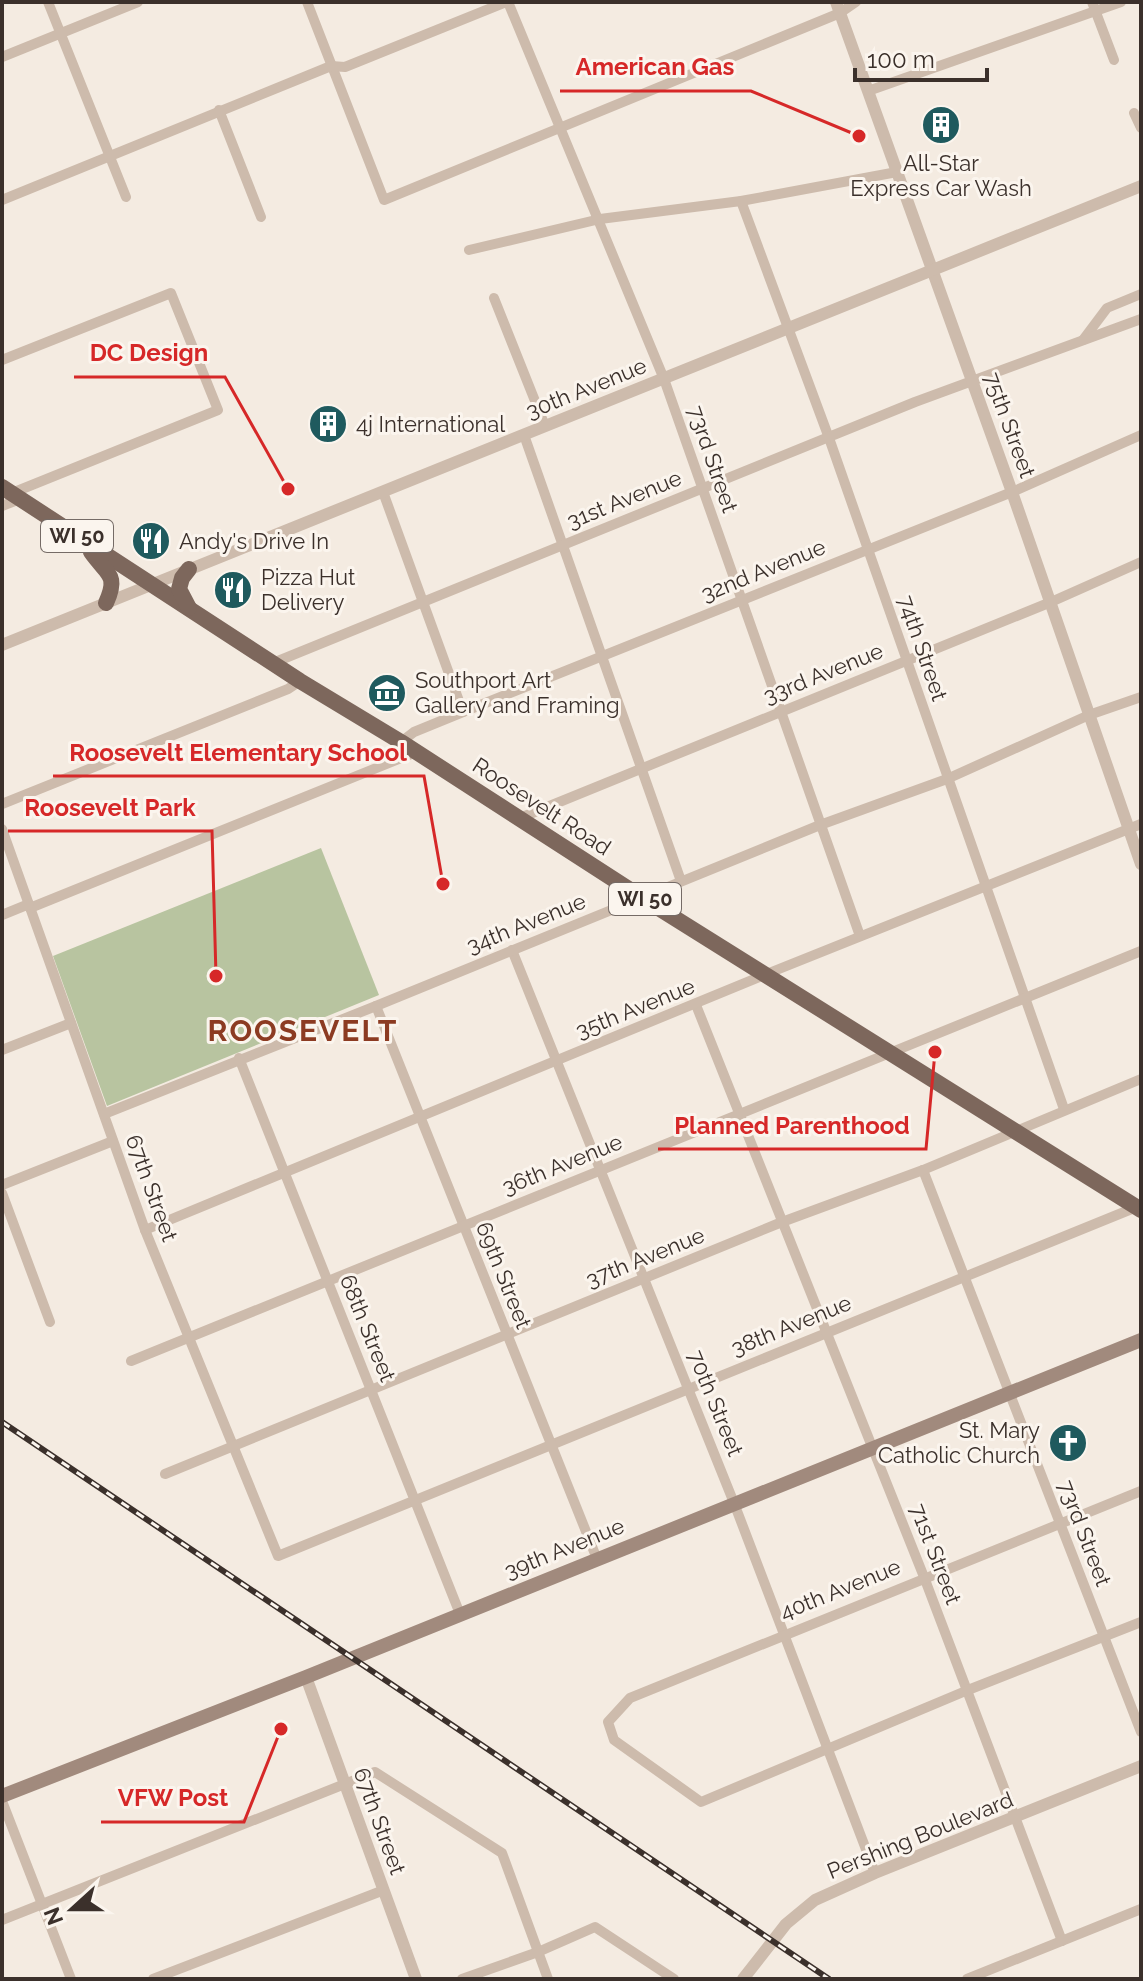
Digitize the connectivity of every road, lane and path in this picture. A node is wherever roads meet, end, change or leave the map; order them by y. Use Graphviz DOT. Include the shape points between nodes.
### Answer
graph roads {
  1 [pos="48,2"];
  2 [pos="138,2"];
  3 [pos="307,2"];
  4 [pos="507,2"];
  5 [pos="856,2"];
  6 [pos="1121,2"];
  7 [pos="838,7"];
  8 [pos="1093,7"];
  9 [pos="61,33"];
  10 [pos="2,57"];
  11 [pos="1114,60"];
  12 [pos="331,66"];
  13 [pos="868,91"];
  14 [pos="219,110"];
  15 [pos="1134,113"];
  16 [pos="562,128"];
  17 [pos="1141,128"];
  18 [pos="110,155"];
  19 [pos="897,172"];
  20 [pos="1141,186"];
  21 [pos="126,197"];
  22 [pos="2,200"];
  23 [pos="741,201"];
  24 [pos="261,217"];
  25 [pos="600,219"];
  26 [pos="469,250"];
  27 [pos="932,270"];
  28 [pos="1141,294"];
  29 [pos="494,298"];
  30 [pos="1141,319"];
  31 [pos="787,329"];
  32 [pos="1082,341"];
  33 [pos="2,360"];
  34 [pos="664,379"];
  35 [pos="972,380"];
  36 [pos="545,426"];
  37 [pos="524,435"];
  38 [pos="1141,435"];
  39 [pos="829,438"];
  40 [pos="702,488"];
  41 [pos="383,492"];
  42 [pos="1012,492"];
  43 [pos="9,496"];
  44 [pos="84,541"];
  45 [pos="563,546"];
  46 [pos="867,550"];
  47 [pos="1141,562"];
  48 [pos="189,569"];
  49 [pos="152,584"];
  50 [pos="741,600"];
  51 [pos="423,602"];
  52 [pos="1051,602"];
  53 [pos="106,603"];
  54 [pos="190,609"];
  55 [pos="2,645"];
  56 [pos="602,656"];
  57 [pos="907,660"];
  58 [pos="273,663"];
  59 [pos="300,681"];
  60 [pos="1141,697"];
  61 [pos="463,712"];
  62 [pos="780,712"];
  63 [pos="1089,715"];
  64 [pos="401,742"];
  65 [pos="416,752"];
  66 [pos="641,769"];
  67 [pos="947,779"];
  68 [pos="2,804"];
  69 [pos="520,818"];
  70 [pos="820,825"];
  71 [pos="1135,827"];
  72 [pos="2,829"];
  73 [pos="1141,864"];
  74 [pos="681,881"];
  75 [pos="984,887"];
  76 [pos="641,897"];
  77 [pos="30,906"];
  78 [pos="2,915"];
  79 [pos="860,936"];
  80 [pos="512,950"];
  81 [pos="1141,951"];
  82 [pos="764,975"];
  83 [pos="1025,998"];
  84 [pos="696,1005"];
  85 [pos="376,1006"];
  86 [pos="71,1023"];
  87 [pos="2,1050"];
  88 [pos="891,1052"];
  89 [pos="239,1058"];
  90 [pos="558,1061"];
  91 [pos="1141,1079"];
  92 [pos="1064,1109"];
  93 [pos="104,1114"];
  94 [pos="739,1115"];
  95 [pos="419,1116"];
  96 [pos="1013,1130"];
  97 [pos="113,1141"];
  98 [pos="601,1169"];
  99 [pos="923,1170"];
  100 [pos="284,1171"];
  101 [pos="2,1185"];
  102 [pos="2,1193"];
  103 [pos="1139,1207"];
  104 [pos="782,1222"];
  105 [pos="463,1227"];
  106 [pos="145,1230"];
  107 [pos="645,1278"];
  108 [pos="965,1278"];
  109 [pos="328,1281"];
  110 [pos="50,1322"];
  111 [pos="827,1332"];
  112 [pos="507,1335"];
  113 [pos="188,1337"];
  114 [pos="1141,1340"];
  115 [pos="131,1361"];
  116 [pos="689,1388"];
  117 [pos="371,1390"];
  118 [pos="1009,1393"];
  119 [pos="551,1443"];
  120 [pos="233,1446"];
  121 [pos="873,1447"];
  122 [pos="165,1474"];
  123 [pos="1141,1491"];
  124 [pos="415,1500"];
  125 [pos="734,1503"];
  126 [pos="1060,1523"];
  127 [pos="278,1556"];
  128 [pos="597,1559"];
  129 [pos="924,1577"];
  130 [pos="460,1614"];
  131 [pos="1141,1622"];
  132 [pos="784,1634"];
  133 [pos="1104,1637"];
  134 [pos="306,1677"];
  135 [pos="968,1690"];
  136 [pos="1141,1732"];
  137 [pos="829,1750"];
  138 [pos="1141,1766"];
  139 [pos="345,1783"];
  140 [pos="2,1798"];
  141 [pos="1016,1817"];
  142 [pos="875,1873"];
  143 [pos="384,1890"];
  144 [pos="41,1905"];
  145 [pos="1141,1909"];
  146 [pos="2,1920"];
  147 [pos="1062,1941"];
  148 [pos="538,1952"];
  149 [pos="71,1979"];
  150 [pos="153,1979"];
  151 [pos="416,1979"];
  152 [pos="462,1979"];
  153 [pos="548,1979"];
  154 [pos="674,1979"];
  155 [pos="743,1979"];
  156 [pos="967,1979"];
  1 -- 9 [label="street"];
  2 -- 9 [label="street"];
  3 -- 12 [label="street"];
  4 -- 12 [label="street" via="345,67"];
  4 -- 16 [label="street, 73rd Street"];
  5 -- 7 [label="street"];
  6 -- 8 [label="street"];
  7 -- 13 [label="street, 75th Street"];
  7 -- 16 [label="street"];
  8 -- 11 [label="street"];
  8 -- 13 [label="street"];
  9 -- 10 [label="street"];
  9 -- 18 [label="street"];
  12 -- 14 [label="street"];
  12 -- 16 [label="street" via="384,200"];
  13 -- 19 [label="street, 75th Street"];
  14 -- 18 [label="street"];
  14 -- 24 [label="street"];
  15 -- 17 [label="street"];
  16 -- 25 [label="street, 73rd Street"];
  18 -- 21 [label="street"];
  18 -- 22 [label="street"];
  19 -- 23 [label="street"];
  19 -- 27 [label="street, 75th Street"];
  20 -- 27 [label="street, 30th Avenue"];
  23 -- 25 [label="street"];
  23 -- 31 [label="street, 74th Street"];
  25 -- 26 [label="street"];
  25 -- 34 [label="street, 73rd Street"];
  27 -- 31 [label="street, 30th Avenue"];
  27 -- 35 [label="street, 75th Street"];
  28 -- 32 [label="street" via="1107,308"];
  29 -- 36 [label="street"];
  30 -- 32 [label="street, 31st Avenue"];
  31 -- 34 [label="street, 30th Avenue"];
  31 -- 39 [label="street, 74th Street"];
  32 -- 35 [label="street, 31st Avenue"];
  33 -- 43 [label="street" via="171,293 218,410"];
  34 -- 36 [label="street, 30th Avenue"];
  34 -- 40 [label="street, 73rd Street"];
  35 -- 39 [label="street, 31st Avenue"];
  35 -- 42 [label="street, 75th Street"];
  36 -- 37 [label="street, 30th Avenue"];
  37 -- 41 [label="street, 30th Avenue"];
  37 -- 45 [label="street"];
  38 -- 42 [label="street, 32nd Avenue"];
  39 -- 40 [label="street, 31st Avenue"];
  39 -- 46 [label="street, 74th Street"];
  40 -- 45 [label="street, 31st Avenue"];
  40 -- 50 [label="street, 73rd Street"];
  41 -- 48 [label="street, 30th Avenue"];
  41 -- 51 [label="street"];
  42 -- 46 [label="street, 32nd Avenue"];
  42 -- 52 [label="street, 75th Street"];
  43 -- 44 [label="main road, Roosevelt Road / WI 50"];
  44 -- 49 [label="main road, Roosevelt Road / WI 50"];
  44 -- 53 [label="main road" via="112,577"];
  45 -- 51 [label="street, 31st Avenue"];
  45 -- 56 [label="street"];
  46 -- 50 [label="street, 32nd Avenue"];
  46 -- 57 [label="street, 74th Street"];
  47 -- 52 [label="street, 33rd Avenue"];
  48 -- 49 [label="street, 30th Avenue"];
  48 -- 54 [label="main road" via="179,589"];
  49 -- 53 [label="street, 30th Avenue"];
  49 -- 54 [label="main road, Roosevelt Road / WI 50"];
  50 -- 56 [label="street, 32nd Avenue"];
  50 -- 62 [label="street, 73rd Street"];
  51 -- 58 [label="street, 31st Avenue"];
  51 -- 61 [label="street"];
  52 -- 57 [label="street, 33rd Avenue"];
  52 -- 63 [label="street, 75th Street"];
  53 -- 55 [label="street, 30th Avenue"];
  54 -- 58 [label="main road, Roosevelt Road / WI 50"];
  56 -- 61 [label="street, 32nd Avenue"];
  56 -- 66 [label="street"];
  57 -- 62 [label="street, 33rd Avenue"];
  57 -- 67 [label="street, 74th Street"];
  58 -- 59 [label="main road, Roosevelt Road / WI 50"];
  59 -- 64 [label="main road, Roosevelt Road / WI 50"];
  59 -- 68 [label="street"];
  60 -- 63 [label="street, 34th Avenue"];
  61 -- 64 [label="street, 32nd Avenue"];
  62 -- 66 [label="street, 33rd Avenue"];
  62 -- 70 [label="street, 73rd Street"];
  63 -- 67 [label="street, 34th Avenue"];
  63 -- 71 [label="street, 75th Street"];
  64 -- 65 [label="main road, Roosevelt Road / WI 50"];
  65 -- 69 [label="main road, Roosevelt Road / WI 50"];
  65 -- 77 [label="street"];
  66 -- 69 [label="street, 33rd Avenue"];
  66 -- 74 [label="street"];
  67 -- 70 [label="street, 34th Avenue"];
  67 -- 75 [label="street, 74th Street"];
  69 -- 76 [label="main road, Roosevelt Road / WI 50"];
  70 -- 74 [label="street, 34th Avenue"];
  70 -- 79 [label="street, 73rd Street"];
  71 -- 73 [label="street, 75th Street"];
  71 -- 75 [label="street, 35th Avenue"];
  72 -- 77 [label="street, 67th Street"];
  74 -- 76 [label="street, 34th Avenue"];
  75 -- 79 [label="street, 35th Avenue"];
  75 -- 83 [label="street, 74th Street"];
  76 -- 80 [label="street, 34th Avenue"];
  76 -- 82 [label="main road, Roosevelt Road / WI 50"];
  77 -- 78 [label="street"];
  77 -- 86 [label="street, 67th Street"];
  79 -- 82 [label="street, 35th Avenue"];
  80 -- 85 [label="street, 34th Avenue"];
  80 -- 90 [label="street, 70th Street"];
  81 -- 83 [label="street, 36th Avenue"];
  82 -- 84 [label="street, 35th Avenue"];
  82 -- 88 [label="main road, Roosevelt Road / WI 50"];
  83 -- 88 [label="street, 36th Avenue"];
  83 -- 92 [label="street, 74th Street"];
  84 -- 90 [label="street, 35th Avenue"];
  84 -- 94 [label="street, 71st Street"];
  85 -- 89 [label="street, 34th Avenue"];
  85 -- 95 [label="street, 69th Street"];
  86 -- 87 [label="street"];
  86 -- 93 [label="street, 67th Street"];
  88 -- 94 [label="street, 36th Avenue"];
  88 -- 96 [label="main road, Roosevelt Road / WI 50"];
  89 -- 93 [label="street, 34th Avenue"];
  89 -- 100 [label="street, 68th Street"];
  90 -- 95 [label="street, 35th Avenue"];
  90 -- 98 [label="street, 70th Street"];
  91 -- 92 [label="street, 37th Avenue"];
  92 -- 96 [label="street, 37th Avenue"];
  93 -- 97 [label="street, 67th Street"];
  94 -- 98 [label="street, 36th Avenue"];
  94 -- 104 [label="street, 71st Street"];
  95 -- 100 [label="street, 35th Avenue"];
  95 -- 105 [label="street, 69th Street"];
  96 -- 99 [label="street, 37th Avenue"];
  96 -- 103 [label="main road, Roosevelt Road / WI 50"];
  97 -- 101 [label="street"];
  97 -- 106 [label="street, 67th Street"];
  98 -- 105 [label="street, 36th Avenue"];
  98 -- 107 [label="street, 70th Street"];
  99 -- 104 [label="street, 37th Avenue"];
  99 -- 108 [label="street, 73rd Street"];
  100 -- 106 [label="street, 35th Avenue"];
  100 -- 109 [label="street, 68th Street"];
  102 -- 110 [label="street"];
  103 -- 108 [label="street, 38th Avenue"];
  104 -- 107 [label="street, 37th Avenue"];
  104 -- 111 [label="street, 71st Street"];
  105 -- 109 [label="street, 36th Avenue"];
  105 -- 112 [label="street, 69th Street"];
  106 -- 113 [label="street, 67th Street"];
  107 -- 112 [label="street, 37th Avenue"];
  107 -- 116 [label="street, 70th Street"];
  108 -- 111 [label="street, 38th Avenue"];
  108 -- 118 [label="street, 73rd Street"];
  109 -- 113 [label="street, 36th Avenue"];
  109 -- 117 [label="street, 68th Street"];
  111 -- 116 [label="street, 38th Avenue"];
  111 -- 121 [label="street, 71st Street"];
  112 -- 117 [label="street, 37th Avenue"];
  112 -- 119 [label="street, 69th Street"];
  113 -- 115 [label="street, 36th Avenue"];
  113 -- 120 [label="street, 67th Street"];
  114 -- 118 [label="main road, 39th Avenue"];
  116 -- 119 [label="street, 38th Avenue"];
  116 -- 125 [label="street, 70th Street"];
  117 -- 120 [label="street, 37th Avenue"];
  117 -- 124 [label="street, 68th Street"];
  118 -- 121 [label="main road, 39th Avenue"];
  118 -- 126 [label="street, 73rd Street"];
  119 -- 124 [label="street, 38th Avenue"];
  119 -- 128 [label="street, 69th Street"];
  120 -- 122 [label="street, 37th Avenue"];
  120 -- 127 [label="street, 67th Street"];
  121 -- 125 [label="main road, 39th Avenue"];
  121 -- 129 [label="street, 71st Street"];
  123 -- 126 [label="street, 40th Avenue"];
  124 -- 127 [label="street, 38th Avenue"];
  124 -- 130 [label="street, 68th Street"];
  125 -- 128 [label="main road, 39th Avenue"];
  125 -- 132 [label="street, 70th Street"];
  126 -- 129 [label="street, 40th Avenue"];
  126 -- 133 [label="street, 73rd Street"];
  128 -- 130 [label="main road, 39th Avenue"];
  129 -- 132 [label="street, 40th Avenue"];
  129 -- 135 [label="street, 71st Street"];
  130 -- 134 [label="main road, 39th Avenue"];
  131 -- 133 [label="street"];
  132 -- 137 [label="street, 70th Street"];
  132 -- 137 [label="street, 40th Avenue" via="630,1698 608,1722 614,1740 701,1802"];
  133 -- 135 [label="street"];
  133 -- 136 [label="street, 73rd Street"];
  134 -- 139 [label="street, 67th Street"];
  134 -- 140 [label="main road, 39th Avenue"];
  135 -- 137 [label="street"];
  135 -- 141 [label="street, 71st Street"];
  137 -- 142 [label="street, 70th Street"];
  138 -- 141 [label="street, Pershing Boulevard"];
  139 -- 143 [label="street, 67th Street"];
  139 -- 144 [label="street"];
  139 -- 148 [label="street" via="375,1772 502,1853"];
  140 -- 144 [label="street"];
  141 -- 142 [label="street, Pershing Boulevard"];
  141 -- 147 [label="street, 71st Street"];
  142 -- 155 [label="street, Pershing Boulevard" via="815,1900 786,1924"];
  143 -- 150 [label="street"];
  143 -- 151 [label="street, 67th Street"];
  144 -- 146 [label="street"];
  144 -- 149 [label="street"];
  145 -- 147 [label="street"];
  147 -- 156 [label="street"];
  148 -- 152 [label="street"];
  148 -- 153 [label="street"];
  148 -- 154 [label="street" via="595,1927"];
}
